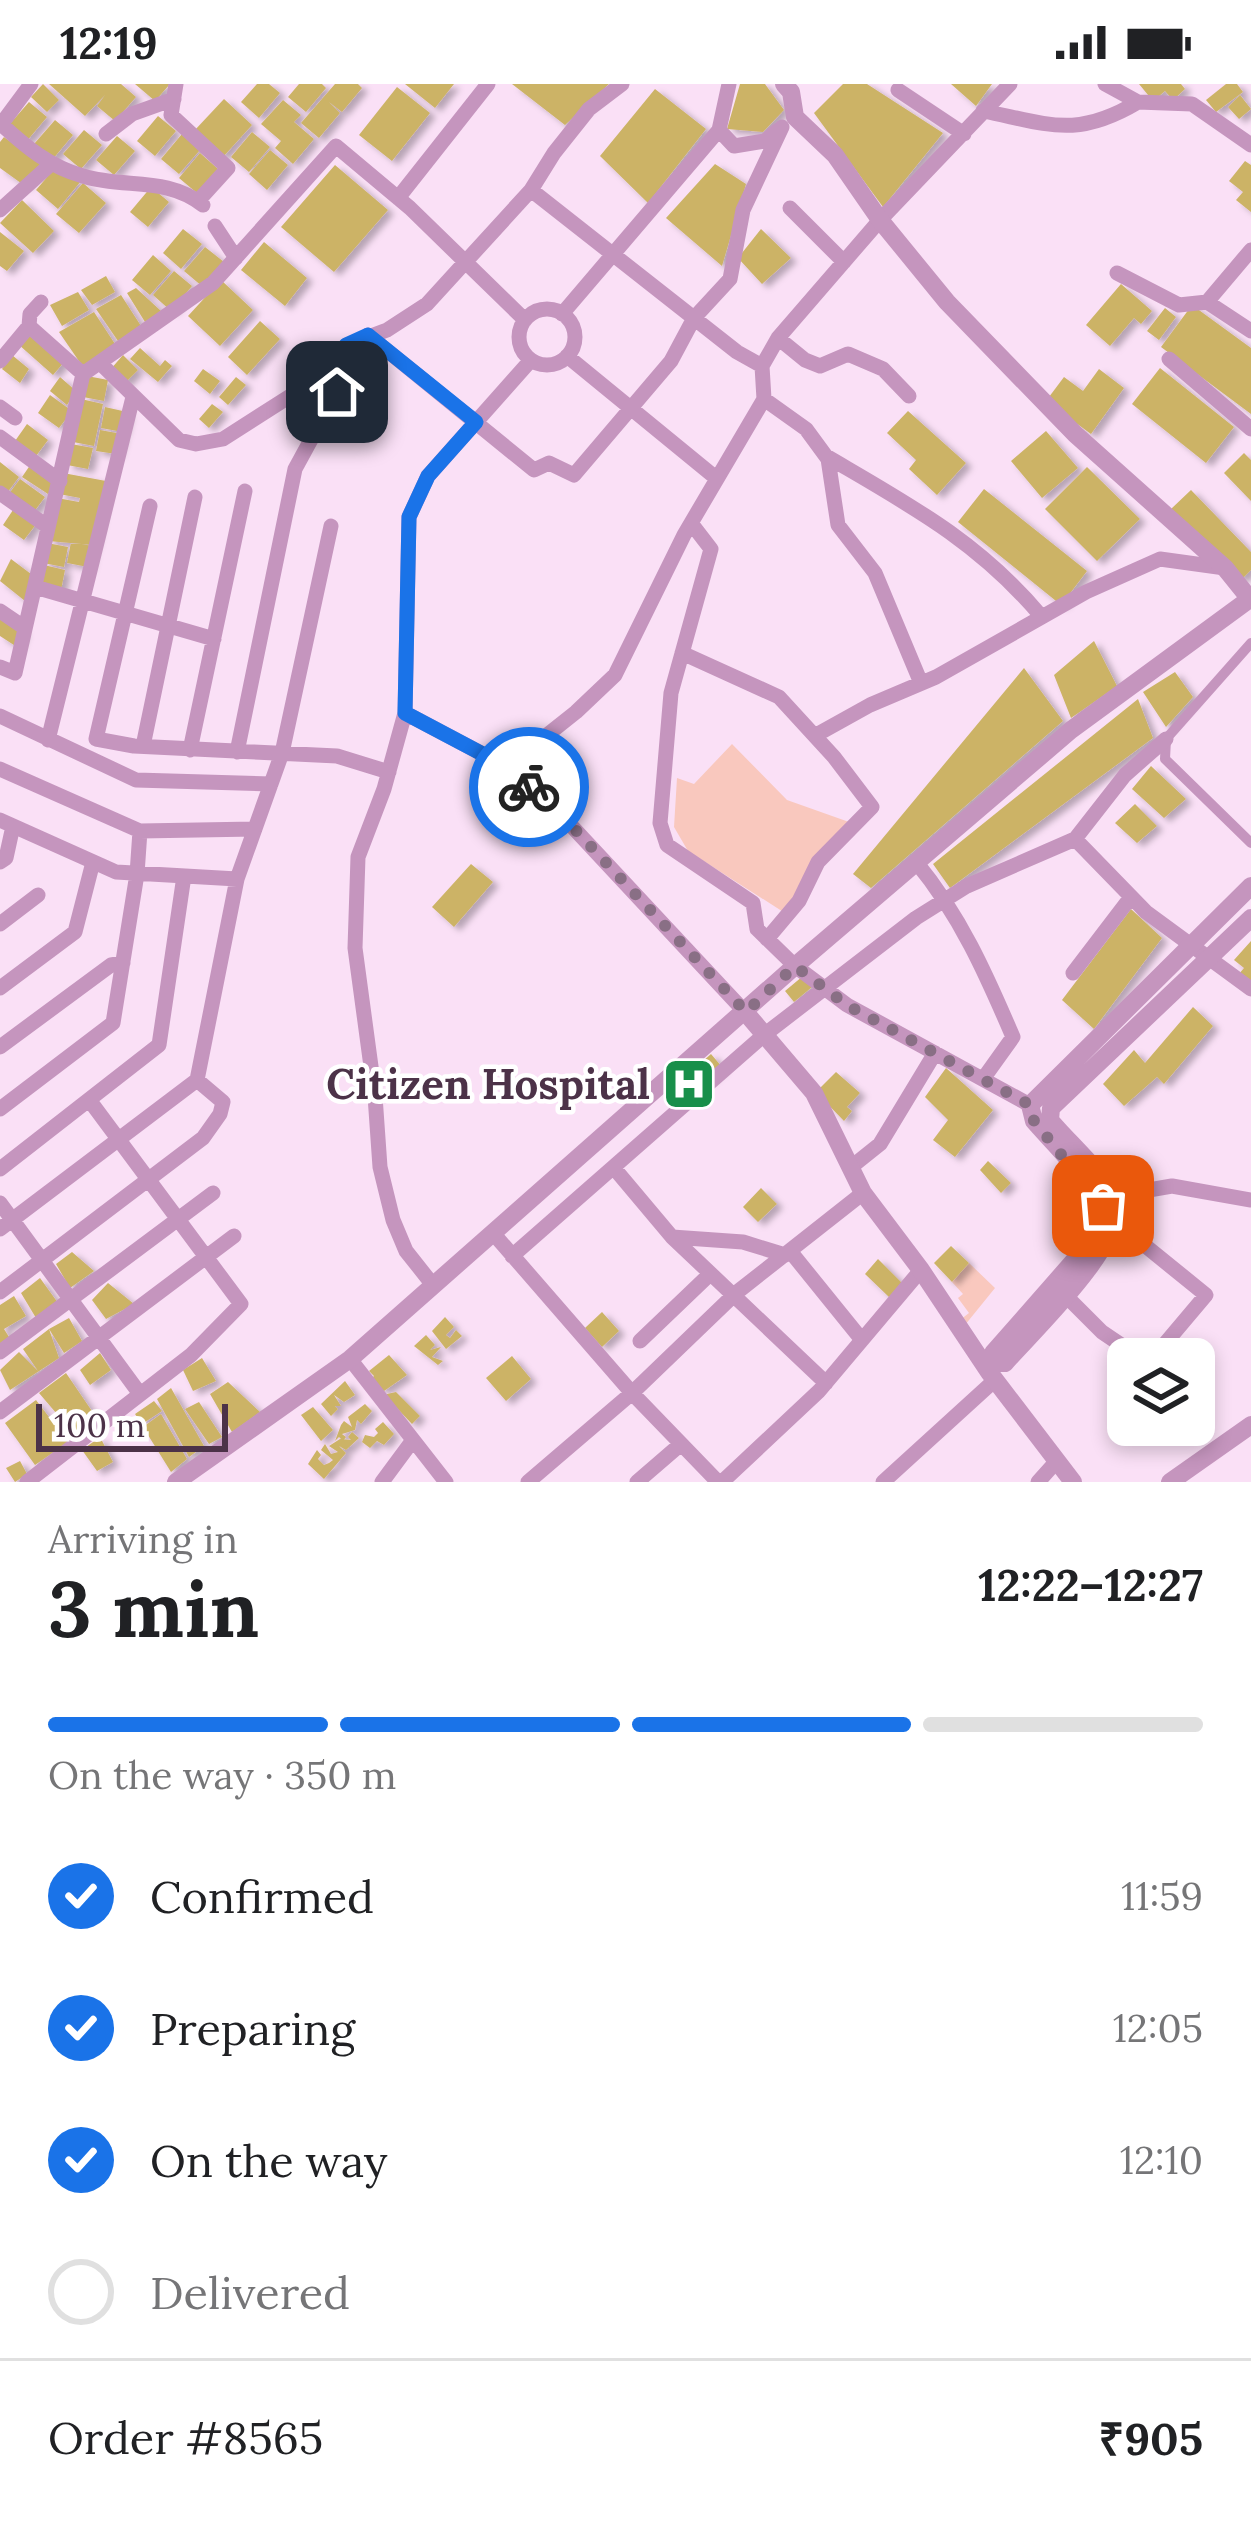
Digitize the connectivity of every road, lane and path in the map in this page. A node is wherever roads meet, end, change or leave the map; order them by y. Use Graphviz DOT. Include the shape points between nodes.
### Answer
graph roads {
  1 [pos="32,84"];
  2 [pos="488,84"];
  3 [pos="622,84"];
  4 [pos="729,84"];
  5 [pos="1010,84"];
  6 [pos="1105,84"];
  7 [pos="896,86"];
  8 [pos="794,87"];
  9 [pos="175,91"];
  10 [pos="1138,102"];
  11 [pos="983,111"];
  12 [pos="789,122"];
  13 [pos="1,126"];
  14 [pos="719,130"];
  15 [pos="106,134"];
  16 [pos="964,134"];
  17 [pos="1251,145"];
  18 [pos="51,164"];
  19 [pos="531,190"];
  20 [pos="398,198"];
  21 [pos="790,208"];
  22 [pos="0,210"];
  23 [pos="880,220"];
  24 [pos="215,226"];
  25 [pos="1251,250"];
  26 [pos="613,254"];
  27 [pos="236,257"];
  28 [pos="464,260"];
  29 [pos="844,262"];
  30 [pos="1117,273"];
  31 [pos="41,302"];
  32 [pos="1208,302"];
  33 [pos="562,314"];
  34 [pos="694,318"];
  35 [pos="525,320"];
  36 [pos="28,326"];
  37 [pos="1251,331"];
  38 [pos="368,335"];
  39 [pos="778,338"];
  40 [pos="346,345"];
  41 [pos="567,356"];
  42 [pos="1168,359"];
  43 [pos="530,360"];
  44 [pos="0,362"];
  45 [pos="101,364"];
  46 [pos="761,366"];
  47 [pos="83,374"];
  48 [pos="909,396"];
  49 [pos="133,397"];
  50 [pos="764,399"];
  51 [pos="628,406"];
  52 [pos="0,407"];
  53 [pos="15,418"];
  54 [pos="476,422"];
  55 [pos="1251,429"];
  56 [pos="0,436"];
  57 [pos="826,455"];
  58 [pos="716,478"];
  59 [pos="60,481"];
  60 [pos="245,491"];
  61 [pos="0,493"];
  62 [pos="195,497"];
  63 [pos="150,506"];
  64 [pos="691,523"];
  65 [pos="331,526"];
  66 [pos="48,527"];
  67 [pos="1225,568"];
  68 [pos="34,587"];
  69 [pos="1251,601"];
  70 [pos="82,602"];
  71 [pos="0,611"];
  72 [pos="124,615"];
  73 [pos="1041,616"];
  74 [pos="168,627"];
  75 [pos="25,628"];
  76 [pos="214,639"];
  77 [pos="1251,643"];
  78 [pos="682,653"];
  79 [pos="0,667"];
  80 [pos="921,683"];
  81 [pos="405,713"];
  82 [pos="0,716"];
  83 [pos="816,736"];
  84 [pos="1166,739"];
  85 [pos="48,740"];
  86 [pos="143,746"];
  87 [pos="190,750"];
  88 [pos="237,752"];
  89 [pos="282,753"];
  90 [pos="507,767"];
  91 [pos="0,769"];
  92 [pos="388,772"];
  93 [pos="271,784"];
  94 [pos="6,823"];
  95 [pos="255,829"];
  96 [pos="140,831"];
  97 [pos="1076,839"];
  98 [pos="1251,843"];
  99 [pos="0,862"];
  100 [pos="93,862"];
  101 [pos="916,862"];
  102 [pos="137,874"];
  103 [pos="184,876"];
  104 [pos="237,879"];
  105 [pos="1251,886"];
  106 [pos="38,896"];
  107 [pos="1131,897"];
  108 [pos="947,899"];
  109 [pos="1251,918"];
  110 [pos="0,924"];
  111 [pos="767,939"];
  112 [pos="1189,943"];
  113 [pos="1210,957"];
  114 [pos="123,963"];
  115 [pos="795,966"];
  116 [pos="1072,973"];
  117 [pos="0,988"];
  118 [pos="824,988"];
  119 [pos="1251,989"];
  120 [pos="746,1012"];
  121 [pos="764,1035"];
  122 [pos="0,1047"];
  123 [pos="935,1053"];
  124 [pos="983,1079"];
  125 [pos="196,1080"];
  126 [pos="90,1101"];
  127 [pos="1030,1105"];
  128 [pos="0,1109"];
  129 [pos="118,1140"];
  130 [pos="614,1168"];
  131 [pos="850,1168"];
  132 [pos="0,1169"];
  133 [pos="148,1180"];
  134 [pos="213,1193"];
  135 [pos="862,1193"];
  136 [pos="1114,1196"];
  137 [pos="1251,1200"];
  138 [pos="0,1203"];
  139 [pos="178,1220"];
  140 [pos="1116,1222"];
  141 [pos="6,1225"];
  142 [pos="493,1233"];
  143 [pos="235,1236"];
  144 [pos="672,1237"];
  145 [pos="787,1252"];
  146 [pos="512,1256"];
  147 [pos="206,1257"];
  148 [pos="42,1260"];
  149 [pos="922,1270"];
  150 [pos="710,1274"];
  151 [pos="434,1286"];
  152 [pos="0,1292"];
  153 [pos="1065,1295"];
  154 [pos="732,1297"];
  155 [pos="71,1300"];
  156 [pos="99,1338"];
  157 [pos="1111,1338"];
  158 [pos="1170,1338"];
  159 [pos="862,1340"];
  160 [pos="640,1341"];
  161 [pos="0,1352"];
  162 [pos="350,1359"];
  163 [pos="993,1372"];
  164 [pos="826,1383"];
  165 [pos="632,1393"];
  166 [pos="140,1394"];
  167 [pos="0,1412"];
  168 [pos="1251,1425"];
  169 [pos="413,1440"];
  170 [pos="681,1444"];
  171 [pos="1055,1463"];
  172 [pos="27,1482"];
  173 [pos="176,1482"];
  174 [pos="382,1482"];
  175 [pos="446,1482"];
  176 [pos="528,1482"];
  177 [pos="638,1482"];
  178 [pos="720,1482"];
  179 [pos="883,1482"];
  180 [pos="1038,1482"];
  181 [pos="1073,1482"];
  182 [pos="1170,1482"];
  1 -- 13 [label="street"];
  2 -- 20 [label="street"];
  3 -- 19 [label="street" via="589,109"];
  4 -- 14 [label="street"];
  5 -- 11 [label="street"];
  6 -- 10 [label="street"];
  7 -- 16 [label="street"];
  8 -- 12 [label="street"];
  9 -- 15 [label="street"];
  9 -- 18 [label="street" via="171,115 228,168 201,203 150,182 87,178"];
  10 -- 11 [label="street" via="1108,120 1069,128"];
  10 -- 17 [label="street" via="1192,104"];
  11 -- 16 [label="street"];
  12 -- 14 [label="street" via="765,141 734,146"];
  12 -- 23 [label="street" via="835,155"];
  12 -- 34 [label="street" via="742,210 730,279"];
  13 -- 18 [label="street"];
  14 -- 26 [label="street"];
  16 -- 23 [label="street"];
  18 -- 22 [label="street"];
  19 -- 26 [label="street"];
  19 -- 28 [label="street"];
  20 -- 27 [label="street" via="336,146"];
  20 -- 28 [label="street"];
  21 -- 29 [label="street"];
  23 -- 29 [label="street"];
  23 -- 67 [label="street" via="1075,434"];
  24 -- 27 [label="street"];
  25 -- 32 [label="street"];
  26 -- 33 [label="street"];
  26 -- 34 [label="street"];
  27 -- 45 [label="street" via="213,283"];
  28 -- 35 [label="street"];
  28 -- 38 [label="street" via="427,304"];
  29 -- 39 [label="street"];
  30 -- 32 [label="street" via="1179,305"];
  31 -- 36 [label="street"];
  32 -- 37 [label="street"];
  33 -- 35 [label="street" via="543,310"];
  33 -- 41 [label="street" via="574,339"];
  34 -- 46 [label="street"];
  34 -- 51 [label="street" via="671,361"];
  35 -- 43 [label="street" via="519,341"];
  36 -- 44 [label="street"];
  36 -- 47 [label="street"];
  38 -- 40 [label="street"];
  38 -- 54 [label="street"];
  39 -- 46 [label="street"];
  39 -- 48 [label="street" via="820,366 848,354 884,369"];
  40 -- 49 [label="street" via="295,393 223,439 179,440"];
  40 -- 88 [label="street" via="337,392 295,469"];
  41 -- 43 [label="street" via="550,365"];
  41 -- 51 [label="street"];
  42 -- 55 [label="street"];
  43 -- 54 [label="street"];
  45 -- 47 [label="street"];
  45 -- 49 [label="street"];
  46 -- 50 [label="street"];
  47 -- 59 [label="street"];
  49 -- 70 [label="street"];
  50 -- 57 [label="street"];
  50 -- 58 [label="street"];
  51 -- 54 [label="street" via="574,475 549,463 534,470"];
  51 -- 58 [label="street"];
  52 -- 53 [label="street"];
  54 -- 81 [label="street" via="428,476 409,517"];
  56 -- 59 [label="street"];
  57 -- 73 [label="street" via="934,519 1006,574"];
  57 -- 80 [label="street" via="838,525 874,573"];
  58 -- 64 [label="street"];
  59 -- 66 [label="street"];
  60 -- 76 [label="street"];
  61 -- 66 [label="street"];
  62 -- 74 [label="street"];
  63 -- 72 [label="street"];
  64 -- 78 [label="street" via="711,549"];
  64 -- 90 [label="street" via="615,675"];
  65 -- 89 [label="street"];
  66 -- 68 [label="street"];
  67 -- 69 [label="street"];
  67 -- 73 [label="street" via="1160,559"];
  68 -- 70 [label="street"];
  68 -- 75 [label="street"];
  69 -- 101 [label="street" via="1071,730"];
  70 -- 72 [label="street"];
  70 -- 85 [label="street"];
  71 -- 75 [label="street"];
  72 -- 74 [label="street"];
  72 -- 86 [label="street" via="96,739"];
  73 -- 80 [label="street"];
  74 -- 76 [label="street"];
  74 -- 86 [label="street"];
  75 -- 79 [label="street" via="15,673"];
  76 -- 87 [label="street"];
  77 -- 84 [label="street"];
  78 -- 83 [label="street" via="779,697"];
  78 -- 111 [label="street" via="660,823 667,845 753,904"];
  80 -- 83 [label="street"];
  81 -- 90 [label="street"];
  81 -- 92 [label="street"];
  82 -- 85 [label="street"];
  83 -- 111 [label="street" via="872,808 818,862 800,901"];
  84 -- 97 [label="street" via="1125,775"];
  84 -- 98 [label="street" via="1165,759"];
  85 -- 93 [label="street" via="136,780"];
  86 -- 87 [label="street"];
  87 -- 88 [label="street"];
  88 -- 89 [label="street"];
  89 -- 92 [label="street" via="337,756"];
  89 -- 93 [label="street"];
  90 -- 120 [label="street"];
  91 -- 96 [label="street"];
  92 -- 151 [label="street" via="358,857 355,948 380,1167 406,1251"];
  93 -- 95 [label="street"];
  94 -- 99 [label="street"];
  94 -- 100 [label="street"];
  95 -- 96 [label="street"];
  95 -- 104 [label="street"];
  96 -- 102 [label="street"];
  97 -- 107 [label="street"];
  97 -- 108 [label="street"];
  100 -- 102 [label="street"];
  100 -- 117 [label="street" via="75,932"];
  101 -- 108 [label="street"];
  101 -- 115 [label="street"];
  102 -- 103 [label="street"];
  102 -- 114 [label="street"];
  103 -- 104 [label="street"];
  103 -- 126 [label="street" via="159,1045"];
  104 -- 125 [label="street"];
  105 -- 112 [label="street"];
  106 -- 110 [label="street"];
  107 -- 112 [label="street"];
  107 -- 116 [label="street"];
  108 -- 118 [label="street"];
  108 -- 124 [label="street" via="1013,1037"];
  109 -- 113 [label="street"];
  111 -- 115 [label="street"];
  112 -- 113 [label="street"];
  112 -- 127 [label="street"];
  113 -- 119 [label="street"];
  113 -- 136 [label="street" via="1049,1112"];
  114 -- 122 [label="street" via="110,964"];
  114 -- 128 [label="street" via="113,1023"];
  115 -- 118 [label="street"];
  115 -- 120 [label="street"];
  118 -- 121 [label="street"];
  118 -- 123 [label="street"];
  120 -- 121 [label="street"];
  120 -- 142 [label="street"];
  121 -- 130 [label="street"];
  121 -- 131 [label="street" via="814,1093"];
  123 -- 124 [label="street"];
  123 -- 131 [label="street" via="880,1144"];
  124 -- 127 [label="street"];
  125 -- 129 [label="street"];
  125 -- 133 [label="street" via="223,1102 220,1114 203,1138"];
  126 -- 129 [label="street"];
  126 -- 132 [label="street"];
  127 -- 163 [label="street" via="1034,1121 1100,1199 1106,1219 993,1353"];
  129 -- 133 [label="street"];
  129 -- 141 [label="street"];
  130 -- 144 [label="street"];
  130 -- 146 [label="street"];
  131 -- 135 [label="street"];
  133 -- 139 [label="street"];
  133 -- 148 [label="street"];
  134 -- 139 [label="street"];
  135 -- 145 [label="street"];
  135 -- 149 [label="street"];
  136 -- 137 [label="street" via="1172,1186"];
  136 -- 140 [label="street"];
  138 -- 141 [label="street"];
  139 -- 147 [label="street"];
  139 -- 155 [label="street"];
  140 -- 153 [label="street"];
  140 -- 158 [label="street" via="1206,1295"];
  141 -- 148 [label="street"];
  142 -- 146 [label="street"];
  142 -- 151 [label="street"];
  143 -- 147 [label="street"];
  144 -- 145 [label="street"];
  144 -- 150 [label="street"];
  145 -- 154 [label="street"];
  145 -- 159 [label="street"];
  146 -- 165 [label="street"];
  147 -- 156 [label="street"];
  147 -- 166 [label="street" via="241,1304"];
  148 -- 152 [label="street"];
  148 -- 155 [label="street"];
  149 -- 159 [label="street"];
  149 -- 163 [label="street"];
  150 -- 154 [label="street"];
  150 -- 160 [label="street"];
  151 -- 162 [label="street"];
  153 -- 157 [label="street"];
  153 -- 163 [label="street"];
  154 -- 164 [label="street"];
  154 -- 165 [label="street"];
  155 -- 156 [label="street"];
  155 -- 161 [label="street"];
  156 -- 166 [label="street"];
  156 -- 167 [label="street"];
  159 -- 164 [label="street"];
  162 -- 169 [label="street"];
  162 -- 173 [label="street"];
  163 -- 171 [label="street"];
  163 -- 179 [label="street"];
  164 -- 178 [label="street"];
  165 -- 170 [label="street"];
  165 -- 176 [label="street"];
  166 -- 172 [label="street"];
  168 -- 182 [label="street"];
  169 -- 174 [label="street"];
  169 -- 175 [label="street"];
  170 -- 177 [label="street"];
  170 -- 178 [label="street"];
  171 -- 180 [label="street"];
  171 -- 181 [label="street"];
}
